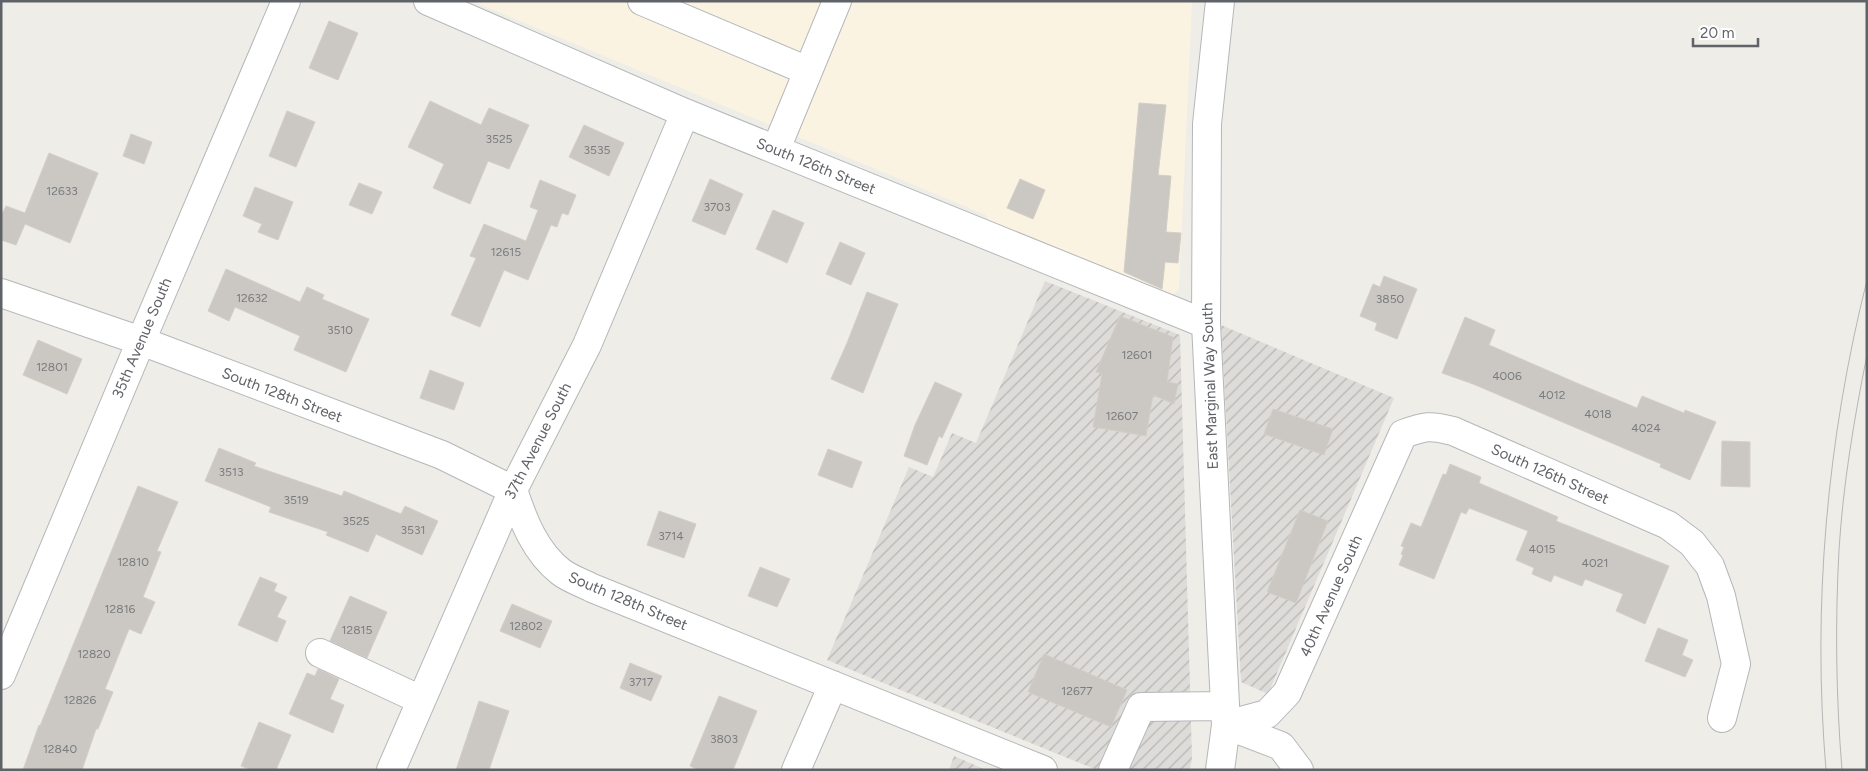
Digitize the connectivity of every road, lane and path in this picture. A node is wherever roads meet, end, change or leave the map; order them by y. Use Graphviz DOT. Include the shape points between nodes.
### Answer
graph roads {
  1 [pos="286,1"];
  2 [pos="428,1"];
  3 [pos="642,1"];
  4 [pos="837,1"];
  5 [pos="1213,3"];
  6 [pos="808,71"];
  7 [pos="685,112"];
  8 [pos="776,150"];
  9 [pos="1,293"];
  10 [pos="1206,324"];
  11 [pos="140,341"];
  12 [pos="1403,434"];
  13 [pos="513,490"];
  14 [pos="320,653"];
  15 [pos="1,675"];
  16 [pos="833,685"];
  17 [pos="422,700"];
  18 [pos="1226,716"];
  19 [pos="1722,718"];
  20 [pos="998,761"];
  21 [pos="391,770"];
  22 [pos="796,770"];
  23 [pos="1043,770"];
  24 [pos="1113,770"];
  25 [pos="1220,770"];
  26 [pos="1299,770"];
  1 -- 11 [label="street, 35th Avenue South"];
  2 -- 7 [label="street, South 126th Street"];
  3 -- 6 [label="street"];
  4 -- 6 [label="street"];
  5 -- 10 [label="street, East Marginal Way South" via="1207,124"];
  6 -- 8 [label="street"];
  7 -- 8 [label="street, South 126th Street"];
  7 -- 13 [label="street, 37th Avenue South" via="587,344"];
  8 -- 10 [label="street, South 126th Street"];
  9 -- 11 [label="street, South 128th Street"];
  10 -- 18 [label="street, East Marginal Way South"];
  11 -- 13 [label="street, South 128th Street" via="442,455"];
  11 -- 15 [label="street, 35th Avenue South"];
  12 -- 18 [label="street, 40th Avenue South" via="1287,693 1267,714"];
  12 -- 19 [label="street, South 126th Street" via="1433,425 1453,431 1668,526 1692,543 1710,566 1722,596 1736,664"];
  13 -- 16 [label="street, South 128th Street" via="527,528 540,550 561,572 592,588"];
  13 -- 17 [label="street, 37th Avenue South"];
  14 -- 17 [label="street"];
  16 -- 20 [label="street, South 128th Street"];
  16 -- 22 [label="street"];
  17 -- 21 [label="street, 37th Avenue South"];
  18 -- 24 [label="street" via="1141,707"];
  18 -- 25 [label="street, East Marginal Way South"];
  18 -- 26 [label="street" via="1281,746"];
  20 -- 23 [label="street, South 128th Street"];
}
